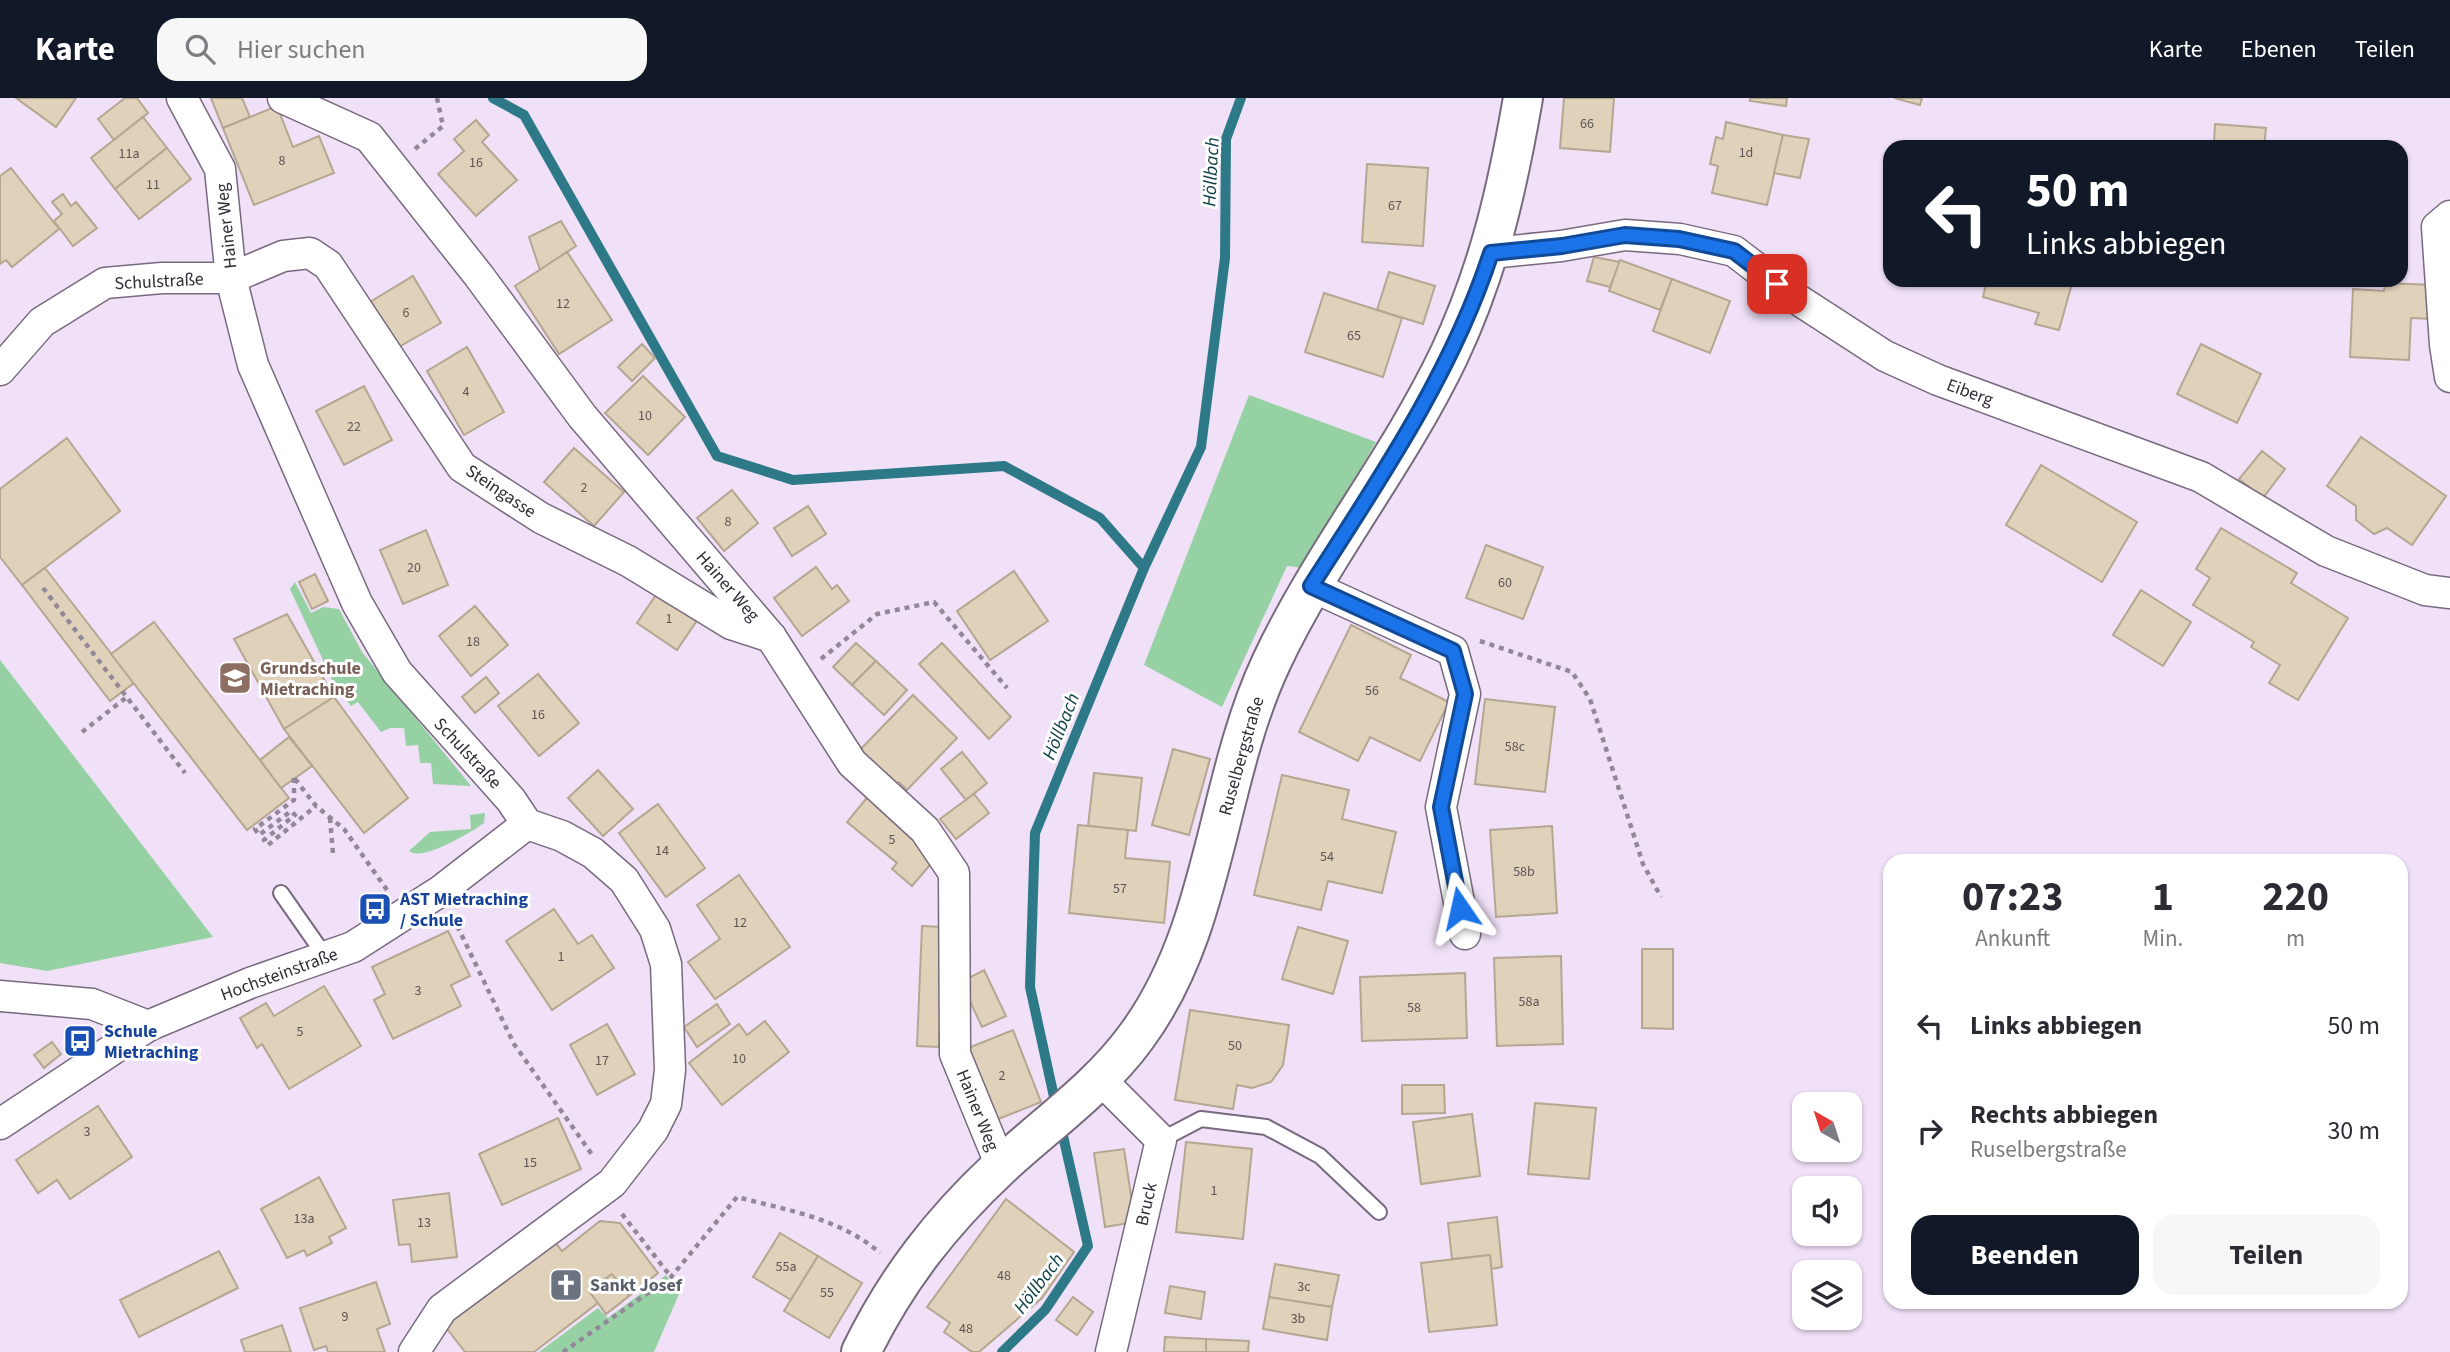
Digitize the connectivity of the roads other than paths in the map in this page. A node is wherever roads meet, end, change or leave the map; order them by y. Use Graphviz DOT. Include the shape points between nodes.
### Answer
graph roads {
  1 [pos="182,98"];
  2 [pos="283,98"];
  3 [pos="1523,98"];
  4 [pos="2450,216"];
  5 [pos="1491,253"];
  6 [pos="231,278"];
  7 [pos="0,370"];
  8 [pos="2450,377"];
  9 [pos="1311,586"];
  10 [pos="2450,593"];
  11 [pos="771,637"];
  12 [pos="527,824"];
  13 [pos="281,893"];
  14 [pos="1465,933"];
  15 [pos="326,956"];
  16 [pos="0,996"];
  17 [pos="148,1026"];
  18 [pos="1088,1088"];
  19 [pos="0,1124"];
  20 [pos="1161,1140"];
  21 [pos="1001,1166"];
  22 [pos="1379,1212"];
  23 [pos="414,1352"];
  24 [pos="861,1352"];
  25 [pos="1111,1352"];
  1 -- 6 [label="street, Hainer Weg" via="220,169"];
  2 -- 11 [label="street, Hainer Weg" via="369,137 582,416"];
  3 -- 5 [label="main road, Ruselbergstraße"];
  4 -- 8 [label="street" via="2437,227"];
  5 -- 9 [label="main road, Ruselbergstraße" via="1448,357 1384,472"];
  5 -- 10 [label="street, Eiberg" via="1625,235 1679,239 1734,251 1794,297 1885,356 2201,477 2326,551 2425,590"];
  6 -- 7 [label="street, Schulstraße" via="104,283 42,322"];
  6 -- 11 [label="street, Steingasse" via="283,256 310,253 328,265 463,467 541,518 628,561 731,624"];
  6 -- 12 [label="street, Schulstraße" via="253,365 357,603 397,672 512,800"];
  9 -- 14 [label="street" via="1453,651 1465,694 1441,807"];
  9 -- 18 [label="main road, Ruselbergstraße" via="1270,664 1248,722 1215,850 1178,961 1135,1038"];
  11 -- 21 [label="street, Hainer Weg" via="852,763 925,830 954,873 956,1054"];
  12 -- 15 [label="street, Hochsteinstraße" via="439,892 353,947"];
  12 -- 23 [label="street" via="562,835 593,853 624,880 655,929 666,964 670,1070 666,1104 653,1130 612,1183 442,1309"];
  13 -- 15 [label="lane"];
  15 -- 17 [label="street, Hochsteinstraße"];
  16 -- 17 [label="street" via="92,1004"];
  17 -- 19 [label="street, Hochsteinstraße"];
  18 -- 20 [label="street"];
  18 -- 21 [label="main road, Ruselbergstraße"];
  20 -- 22 [label="lane" via="1201,1119 1266,1127 1320,1156"];
  20 -- 25 [label="street, Bruck"];
  21 -- 24 [label="main road, Ruselbergstraße" via="926,1244"];
}
